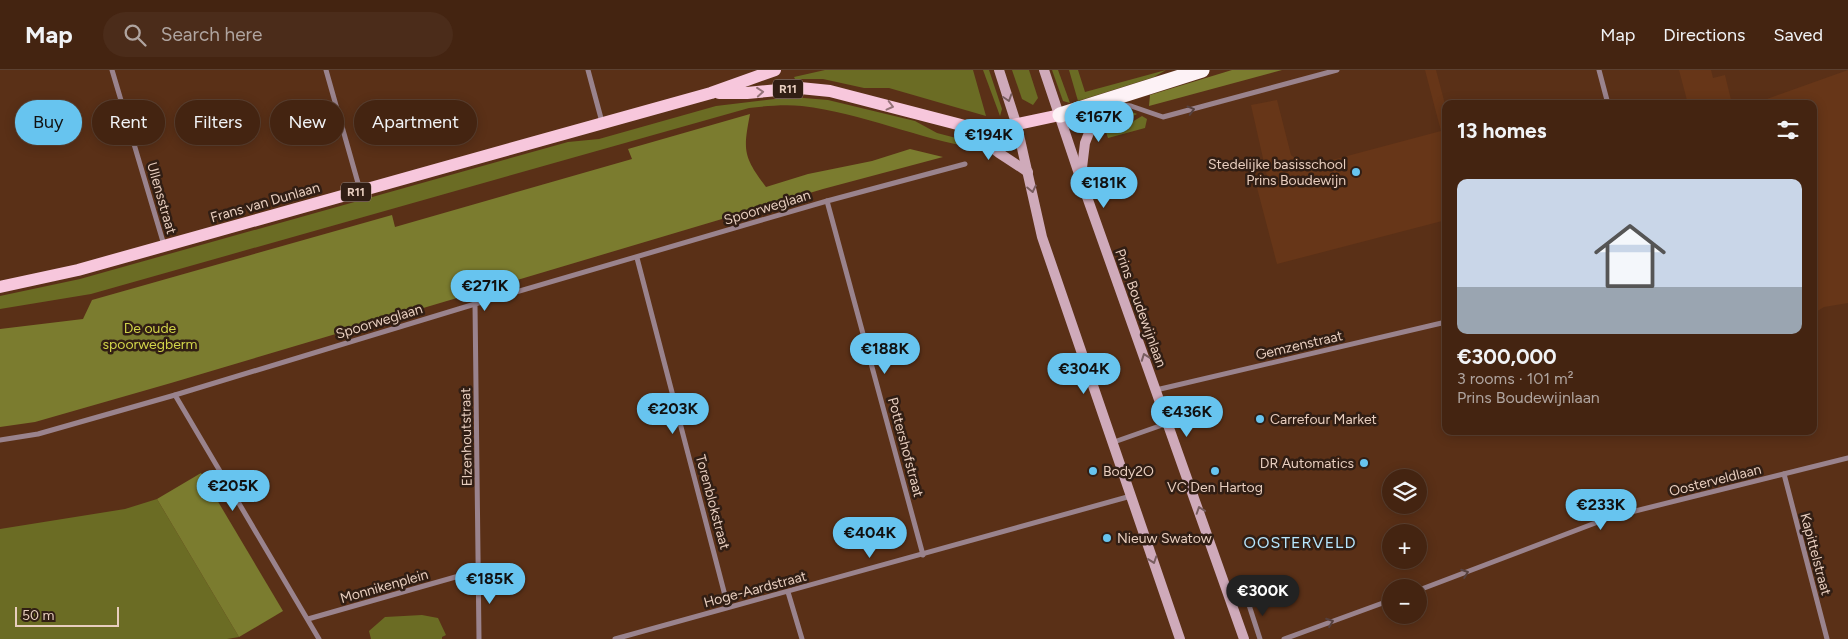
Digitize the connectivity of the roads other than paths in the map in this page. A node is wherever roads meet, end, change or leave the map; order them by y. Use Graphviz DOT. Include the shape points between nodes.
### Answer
graph roads {
  1 [pos="112,70"];
  2 [pos="326,70"];
  3 [pos="588,70"];
  4 [pos="775,70"];
  5 [pos="999,70"];
  6 [pos="1044,70"];
  7 [pos="1202,70"];
  8 [pos="1337,70"];
  9 [pos="1599,70"];
  10 [pos="711,93"];
  11 [pos="1607,100"];
  12 [pos="1101,102"];
  13 [pos="1060,115"];
  14 [pos="602,122"];
  15 [pos="965,126"];
  16 [pos="1018,126"];
  17 [pos="965,164"];
  18 [pos="1028,172"];
  19 [pos="1081,180"];
  20 [pos="360,191"];
  21 [pos="827,201"];
  22 [pos="164,246"];
  23 [pos="637,258"];
  24 [pos="0,286"];
  25 [pos="476,304"];
  26 [pos="1442,323"];
  27 [pos="1156,390"];
  28 [pos="175,395"];
  29 [pos="1168,423"];
  30 [pos="0,440"];
  31 [pos="1114,442"];
  32 [pos="1848,458"];
  33 [pos="1784,474"];
  34 [pos="1132,496"];
  35 [pos="923,555"];
  36 [pos="480,570"];
  37 [pos="1427,587"];
  38 [pos="788,592"];
  39 [pos="1248,602"];
  40 [pos="1382,603"];
  41 [pos="728,608"];
  42 [pos="308,619"];
  43 [pos="320,639"];
  44 [pos="480,639"];
  45 [pos="614,639"];
  46 [pos="802,639"];
  47 [pos="1180,639"];
  48 [pos="1244,639"];
  49 [pos="1260,639"];
  50 [pos="1284,639"];
  51 [pos="1827,639"];
  1 -- 22 [label="street, Ullensstraat"];
  2 -- 20 [label="street"];
  3 -- 14 [label="street"];
  4 -- 10 [label="main road, Frans van Dunlaan / R11"];
  5 -- 16 [label="main road, one-way"];
  6 -- 13 [label="main road, Prins Boudewijnlaan"];
  7 -- 12 [label="highway, R11"];
  12 -- 8 [label="street, one-way" via="1131,106 1163,117"];
  9 -- 11 [label="street"];
  10 -- 14 [label="main road, Frans van Dunlaan / R11"];
  10 -- 15 [label="main road, Frans van Dunlaan / R11, one-way" via="800,88 830,91"];
  12 -- 13 [label="highway, R11"];
  12 -- 19 [label="main road" via="1086,143"];
  13 -- 16 [label="main road, Frans van Dunlaan / R11"];
  13 -- 19 [label="main road, Prins Boudewijnlaan"];
  14 -- 20 [label="main road, Frans van Dunlaan / R11"];
  15 -- 16 [label="main road, Frans van Dunlaan / R11" via="994,129"];
  15 -- 18 [label="main road"];
  16 -- 18 [label="main road"];
  17 -- 21 [label="street, Spoorweglaan"];
  18 -- 31 [label="main road, one-way" via="1042,237"];
  27 -- 19 [label="main road, Prins Boudewijnlaan, one-way"];
  20 -- 22 [label="main road, Frans van Dunlaan / R11"];
  21 -- 23 [label="street, Spoorweglaan"];
  21 -- 35 [label="street, Pottershofstraat"];
  22 -- 24 [label="main road, Frans van Dunlaan / R11" via="78,270"];
  23 -- 25 [label="street, Spoorweglaan"];
  23 -- 41 [label="street, Torenblokstraat"];
  25 -- 28 [label="street, Spoorweglaan"];
  25 -- 36 [label="street, Elzenhoutstraat"];
  26 -- 27 [label="street, Gemzenstraat"];
  27 -- 29 [label="main road, Prins Boudewijnlaan"];
  28 -- 30 [label="street, Spoorweglaan" via="38,434"];
  28 -- 42 [label="street"];
  29 -- 31 [label="street"];
  48 -- 29 [label="main road, Prins Boudewijnlaan, one-way"];
  31 -- 34 [label="main road"];
  32 -- 33 [label="street, Oosterveldlaan"];
  37 -- 33 [label="street, Oosterveldlaan, one-way" via="1612,517"];
  33 -- 51 [label="street, Kapittelstraat"];
  34 -- 35 [label="street, Hoge-Aardstraat"];
  34 -- 47 [label="main road, one-way"];
  35 -- 38 [label="street, Hoge-Aardstraat"];
  36 -- 42 [label="street, Monnikenplein"];
  36 -- 44 [label="street"];
  38 -- 41 [label="street, Hoge-Aardstraat"];
  38 -- 46 [label="street"];
  39 -- 49 [label="street"];
  50 -- 40 [label="street, one-way"];
  41 -- 45 [label="street, Hoge-Aardstraat"];
  42 -- 43 [label="street"];
}
